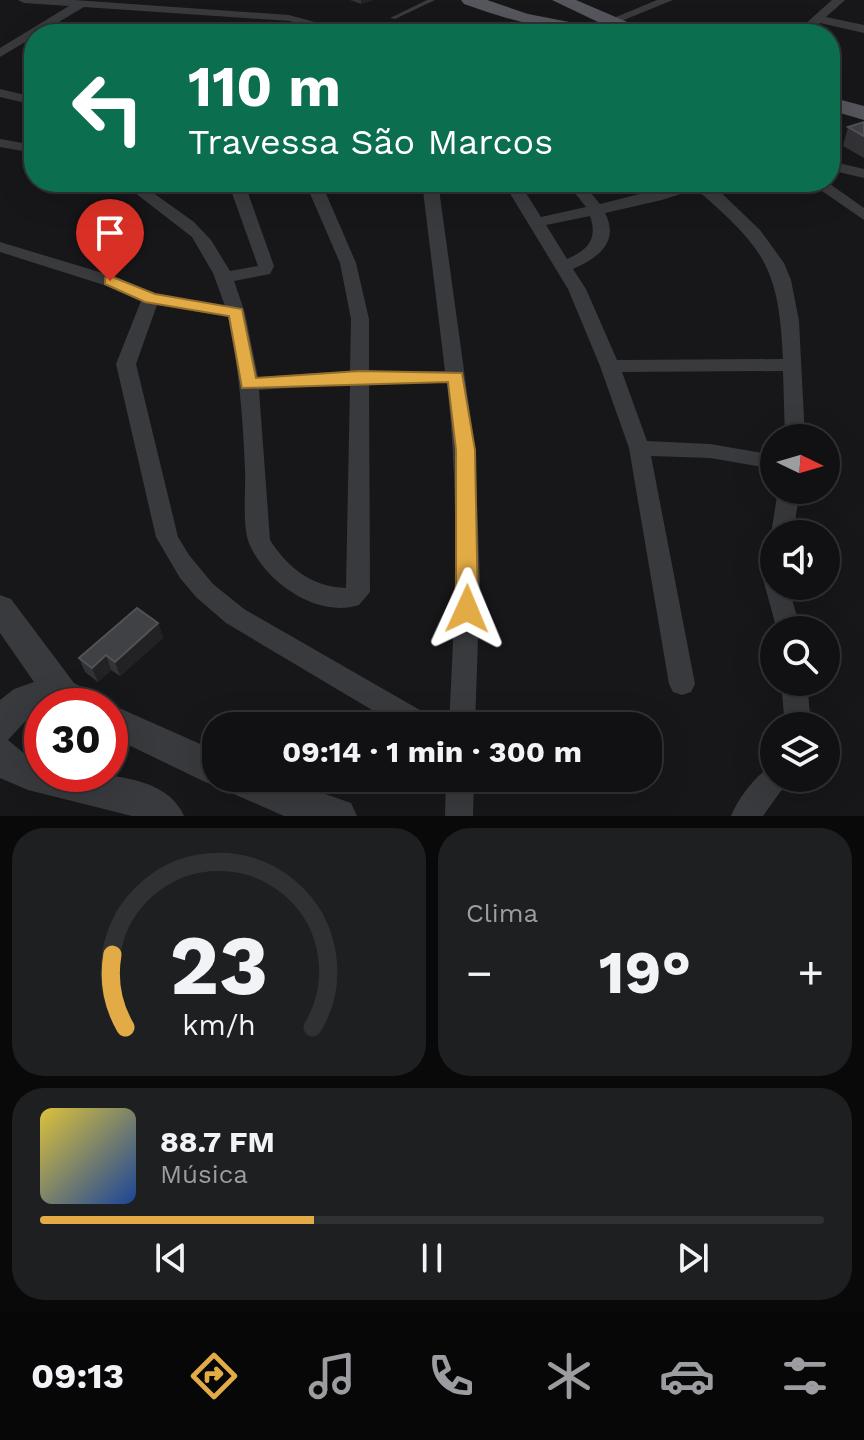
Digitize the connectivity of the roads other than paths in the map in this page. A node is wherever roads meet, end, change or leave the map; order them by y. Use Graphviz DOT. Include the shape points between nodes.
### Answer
graph roads {
  1 [pos="24,0"];
  2 [pos="432,0"];
  3 [pos="470,0"];
  4 [pos="667,0"];
  5 [pos="839,0"];
  6 [pos="567,2"];
  7 [pos="80,5"];
  8 [pos="393,18"];
  9 [pos="818,19"];
  10 [pos="544,23"];
  11 [pos="48,24"];
  12 [pos="313,24"];
  13 [pos="557,24"];
  14 [pos="601,24"];
  15 [pos="616,24"];
  16 [pos="812,24"];
  17 [pos="864,29"];
  18 [pos="24,39"];
  19 [pos="0,53"];
  20 [pos="0,93"];
  21 [pos="840,96"];
  22 [pos="24,99"];
  23 [pos="864,104"];
  24 [pos="840,106"];
  25 [pos="864,113"];
  26 [pos="0,143"];
  27 [pos="24,147"];
  28 [pos="840,168"];
  29 [pos="864,174"];
  30 [pos="142,192"];
  31 [pos="239,192"];
  32 [pos="317,192"];
  33 [pos="431,192"];
  34 [pos="517,192"];
  35 [pos="583,192"];
  36 [pos="673,192"];
  37 [pos="711,192"];
  38 [pos="831,192"];
  39 [pos="597,207"];
  40 [pos="864,215"];
  41 [pos="535,223"];
  42 [pos="0,236"];
  43 [pos="9,249"];
  44 [pos="565,266"];
  45 [pos="222,278"];
  46 [pos="151,299"];
  47 [pos="236,313"];
  48 [pos="793,365"];
  49 [pos="610,366"];
  50 [pos="360,377"];
  51 [pos="456,377"];
  52 [pos="248,384"];
  53 [pos="796,424"];
  54 [pos="639,448"];
  55 [pos="760,460"];
  56 [pos="1,614"];
  57 [pos="682,684"];
  58 [pos="64,688"];
  59 [pos="24,700"];
  60 [pos="399,712"];
  61 [pos="463,712"];
  62 [pos="0,727"];
  63 [pos="128,727"];
  64 [pos="0,753"];
  65 [pos="202,762"];
  66 [pos="263,792"];
  67 [pos="460,792"];
  68 [pos="765,792"];
  69 [pos="292,808"];
  70 [pos="165,816"];
  71 [pos="338,816"];
  72 [pos="459,816"];
  73 [pos="745,816"];
  1 -- 7 [label="street"];
  2 -- 8 [label="lane"];
  3 -- 10 [label="main road"];
  4 -- 15 [label="street"];
  5 -- 9 [label="street"];
  6 -- 10 [label="main road" via="580,19"];
  6 -- 14 [label="main road"];
  7 -- 11 [label="street"];
  7 -- 12 [label="street" via="289,18"];
  9 -- 16 [label="street"];
  9 -- 17 [label="street"];
  10 -- 13 [label="main road"];
  18 -- 19 [label="street"];
  20 -- 22 [label="street"];
  21 -- 23 [label="main road"];
  24 -- 25 [label="main road"];
  26 -- 27 [label="street"];
  28 -- 29 [label="street"];
  30 -- 45 [label="street" via="203,239"];
  31 -- 45 [label="street" via="266,268"];
  32 -- 50 [label="street" via="348,263 360,319"];
  33 -- 51 [label="street"];
  34 -- 41 [label="street"];
  35 -- 39 [label="street"];
  36 -- 39 [label="street"];
  37 -- 48 [label="street" via="744,222 779,271 787,295"];
  38 -- 40 [label="street"];
  39 -- 41 [label="street"];
  39 -- 44 [label="street" via="603,232 594,252"];
  41 -- 44 [label="street"];
  42 -- 43 [label="street"];
  43 -- 46 [label="street"];
  44 -- 49 [label="street"];
  45 -- 47 [label="street"];
  46 -- 47 [label="street"];
  46 -- 60 [label="street" via="126,364 167,537 185,569 208,597 235,616"];
  47 -- 52 [label="street"];
  48 -- 49 [label="street"];
  48 -- 53 [label="street"];
  49 -- 54 [label="street"];
  50 -- 51 [label="street"];
  50 -- 52 [label="street"];
  50 -- 52 [label="street" via="358,592 350,598 311,593 283,574 259,541"];
  51 -- 61 [label="street" via="465,450 468,565"];
  54 -- 55 [label="street" via="693,449"];
  54 -- 57 [label="street"];
  56 -- 58 [label="street"];
  59 -- 62 [label="street"];
  63 -- 65 [label="street"];
  64 -- 70 [label="street" via="14,768 138,799"];
  66 -- 69 [label="street"];
  67 -- 72 [label="street"];
  68 -- 73 [label="street"];
  69 -- 71 [label="street"];
}
